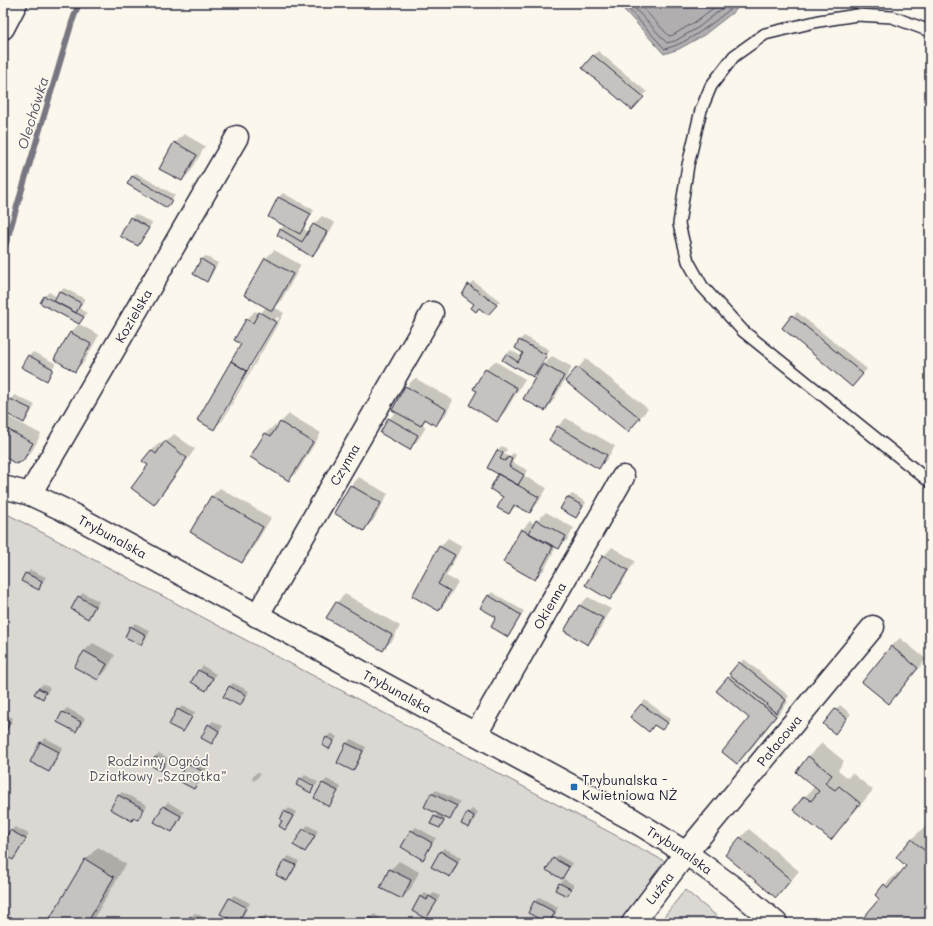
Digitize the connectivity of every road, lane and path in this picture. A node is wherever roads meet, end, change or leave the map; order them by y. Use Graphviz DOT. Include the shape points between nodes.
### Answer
graph roads {
  1 [pos="16,3"];
  2 [pos="3,28"];
  3 [pos="930,31"];
  4 [pos="237,137"];
  5 [pos="432,313"];
  6 [pos="623,477"];
  7 [pos="930,482"];
  8 [pos="3,487"];
  9 [pos="30,494"];
  10 [pos="257,616"];
  11 [pos="873,627"];
  12 [pos="476,734"];
  13 [pos="686,853"];
  14 [pos="633,923"];
  15 [pos="776,923"];
  1 -- 2 [label="street"];
  3 -- 7 [label="lane" via="892,17 857,15 765,34 734,56 712,86 701,110 688,165 679,224 688,261 702,286 743,331"];
  4 -- 9 [label="street, Kozielska"];
  5 -- 10 [label="street, Czynna"];
  6 -- 12 [label="street, Okienna"];
  8 -- 9 [label="street, Trybunalska"];
  9 -- 10 [label="street, Trybunalska"];
  10 -- 12 [label="street, Trybunalska"];
  11 -- 13 [label="street, Pałacowa"];
  12 -- 13 [label="street, Trybunalska" via="630,818"];
  13 -- 14 [label="street, Luźna"];
  13 -- 15 [label="street, Trybunalska"];
}
